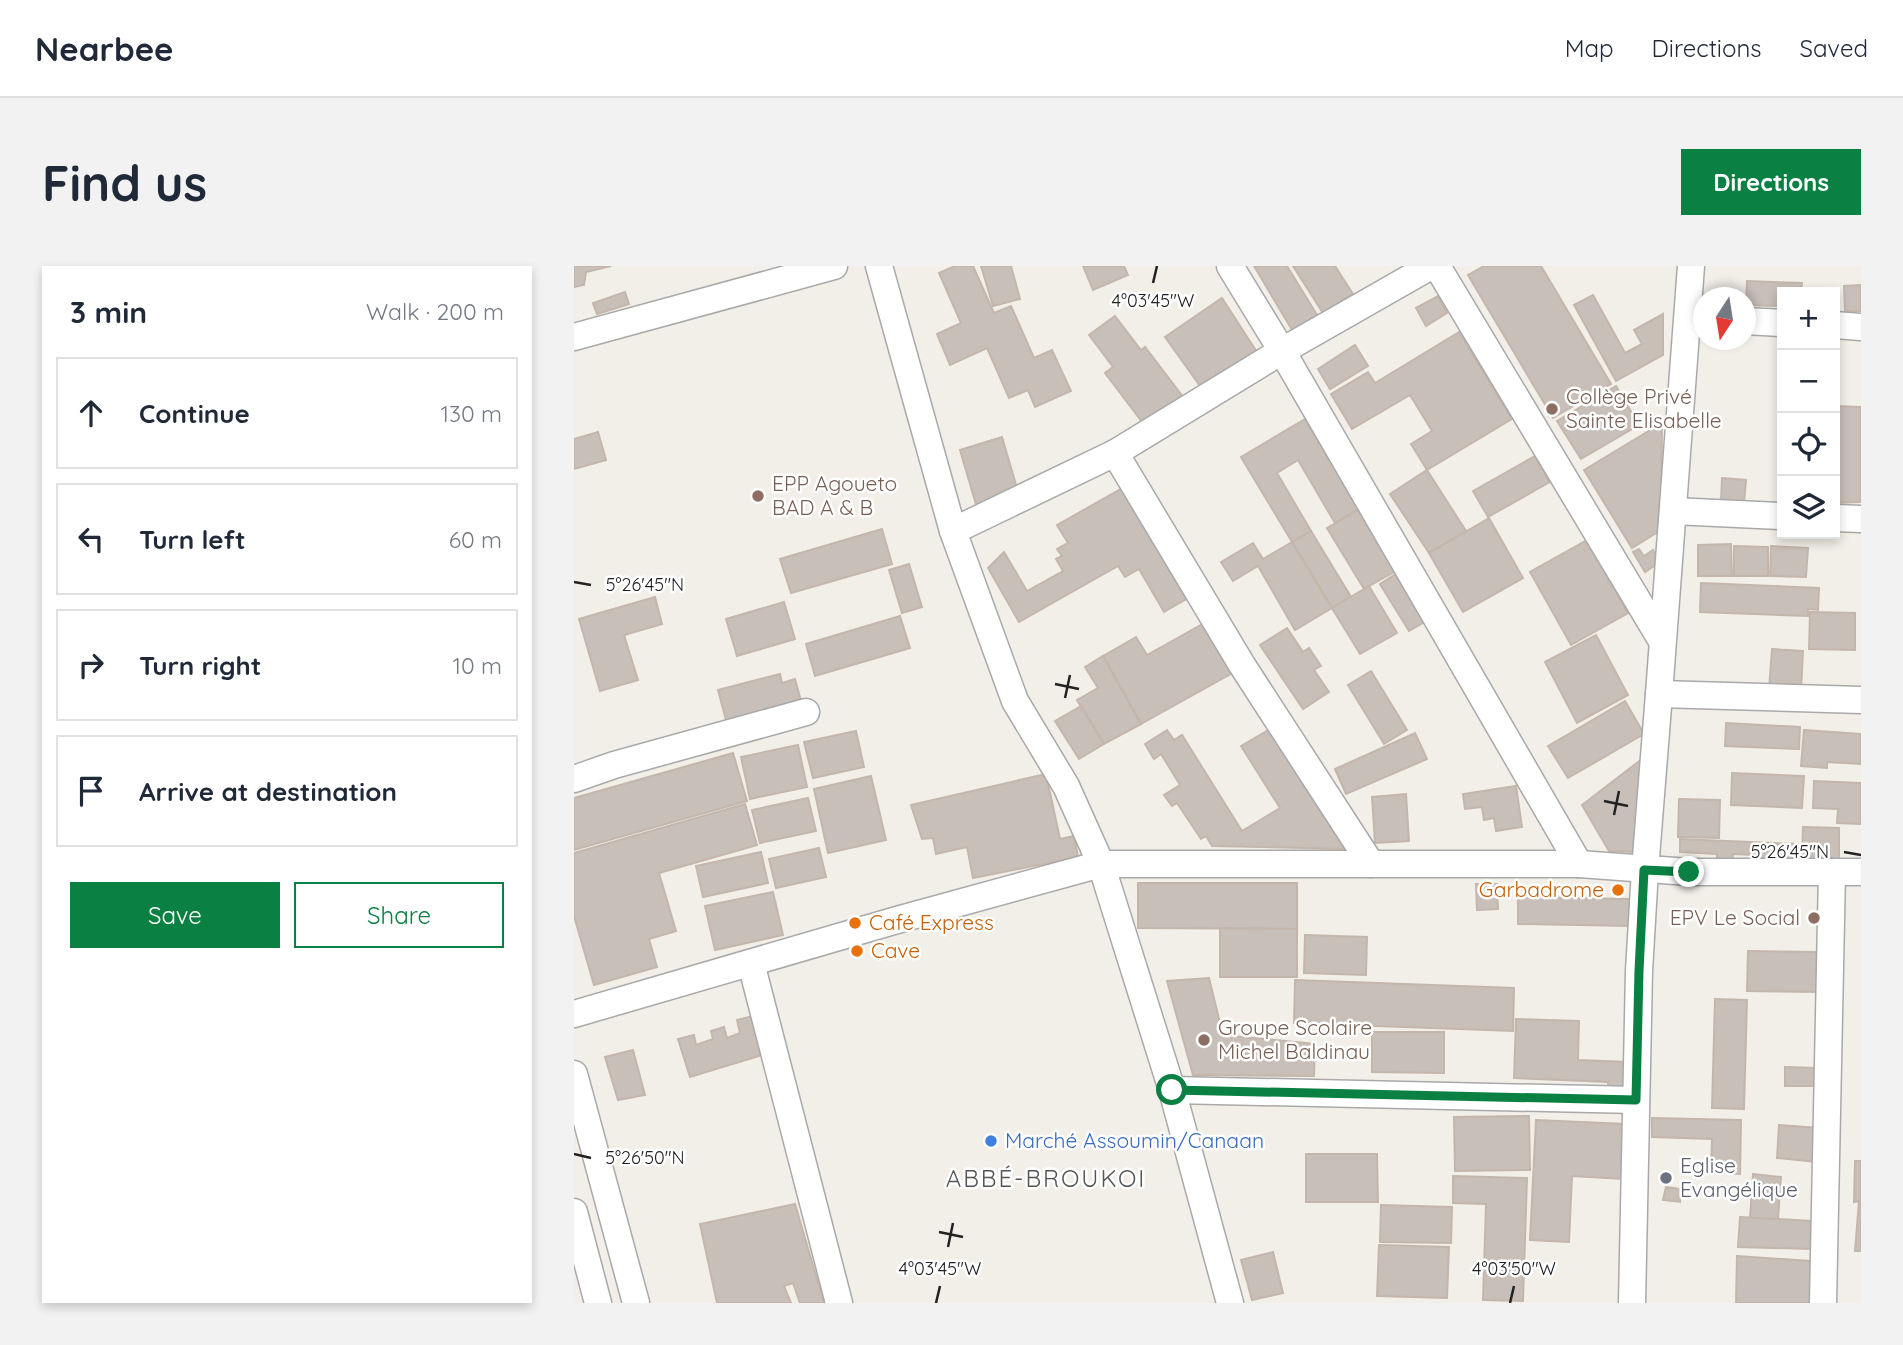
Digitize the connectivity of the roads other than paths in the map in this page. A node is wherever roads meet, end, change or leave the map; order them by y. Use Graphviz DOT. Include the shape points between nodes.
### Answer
graph roads {
  1 [pos="834,266"];
  2 [pos="879,266"];
  3 [pos="1230,266"];
  4 [pos="1431,266"];
  5 [pos="1437,266"];
  6 [pos="1691,266"];
  7 [pos="1693,287"];
  8 [pos="1756,322"];
  9 [pos="1777,323"];
  10 [pos="1840,325"];
  11 [pos="1861,327"];
  12 [pos="574,337"];
  13 [pos="1693,343"];
  14 [pos="1282,351"];
  15 [pos="1115,453"];
  16 [pos="1673,511"];
  17 [pos="1777,516"];
  18 [pos="1840,518"];
  19 [pos="1861,519"];
  20 [pos="953,531"];
  21 [pos="1662,641"];
  22 [pos="1660,694"];
  23 [pos="1861,700"];
  24 [pos="806,712"];
  25 [pos="574,779"];
  26 [pos="1101,864"];
  27 [pos="1371,864"];
  28 [pos="1579,864"];
  29 [pos="1644,870"];
  30 [pos="1832,872"];
  31 [pos="1861,872"];
  32 [pos="751,963"];
  33 [pos="574,1014"];
  34 [pos="574,1074"];
  35 [pos="1172,1090"];
  36 [pos="1636,1100"];
  37 [pos="574,1212"];
  38 [pos="598,1303"];
  39 [pos="636,1303"];
  40 [pos="839,1303"];
  41 [pos="1230,1303"];
  42 [pos="1632,1303"];
  43 [pos="1823,1303"];
  1 -- 12 [label="street"];
  2 -- 20 [label="street"];
  3 -- 14 [label="street"];
  4 -- 14 [label="street"];
  5 -- 21 [label="street"];
  6 -- 7 [label="street"];
  8 -- 9 [label="street"];
  10 -- 11 [label="street"];
  13 -- 16 [label="street"];
  14 -- 15 [label="street"];
  14 -- 28 [label="street"];
  15 -- 20 [label="street"];
  15 -- 27 [label="street" via="1242,665"];
  16 -- 17 [label="street"];
  16 -- 21 [label="street"];
  18 -- 19 [label="street"];
  20 -- 26 [label="street" via="1015,701 1066,786"];
  21 -- 22 [label="street"];
  22 -- 23 [label="street"];
  22 -- 29 [label="street"];
  24 -- 25 [label="street"];
  26 -- 27 [label="street"];
  26 -- 32 [label="street"];
  26 -- 35 [label="street"];
  27 -- 28 [label="street"];
  28 -- 29 [label="street"];
  29 -- 30 [label="street"];
  29 -- 36 [label="street"];
  30 -- 31 [label="street"];
  30 -- 43 [label="street"];
  32 -- 33 [label="street"];
  32 -- 40 [label="street"];
  34 -- 39 [label="street"];
  35 -- 36 [label="street"];
  35 -- 41 [label="street"];
  36 -- 42 [label="street"];
  37 -- 38 [label="street"];
}
